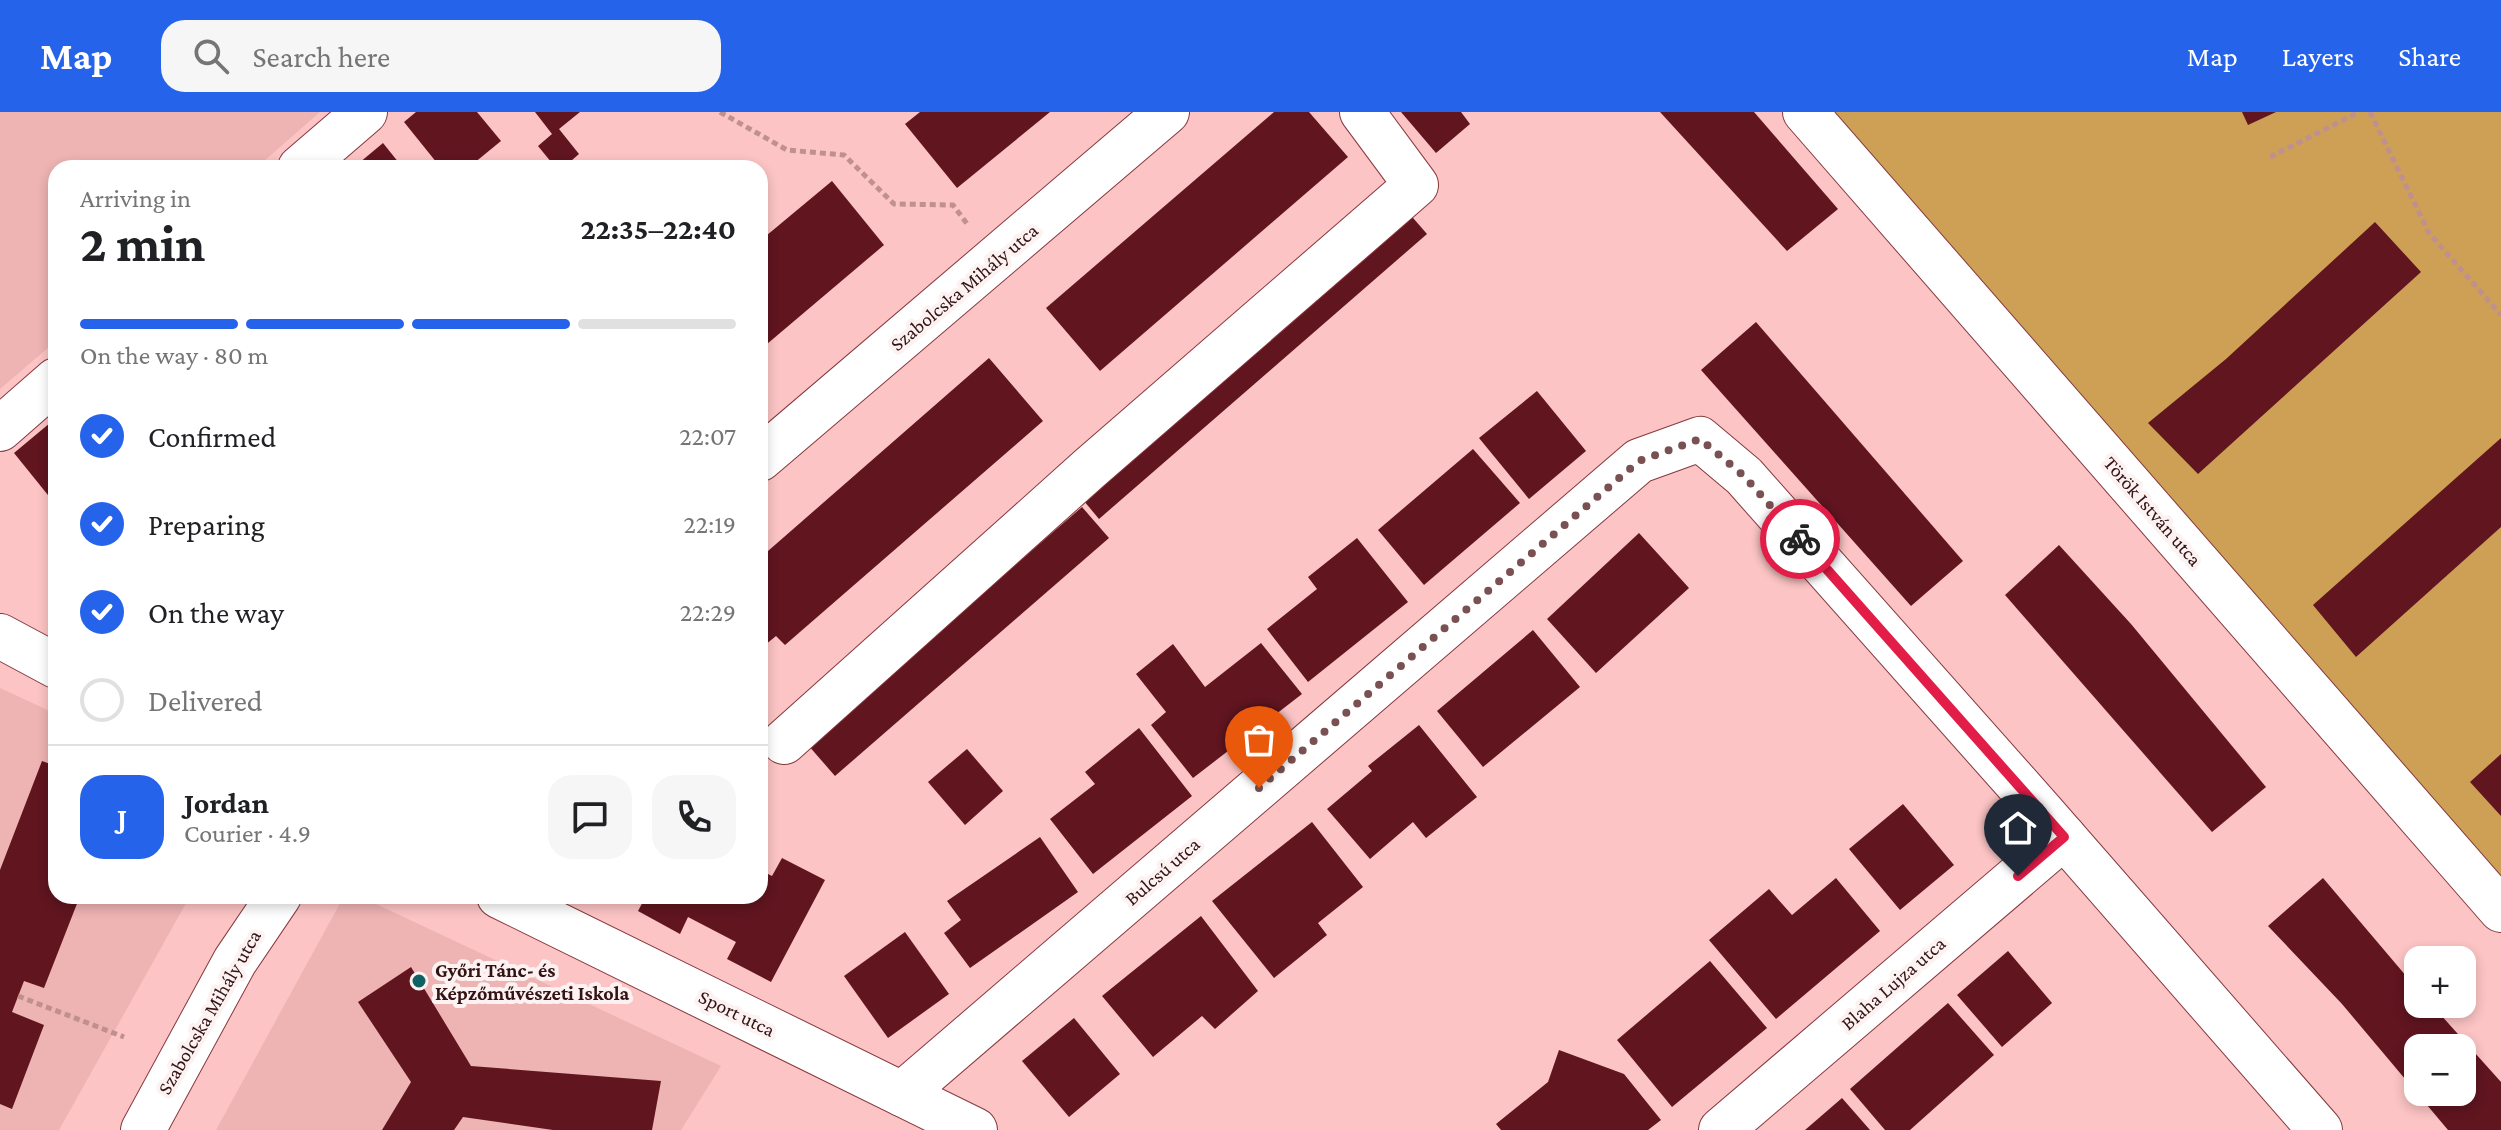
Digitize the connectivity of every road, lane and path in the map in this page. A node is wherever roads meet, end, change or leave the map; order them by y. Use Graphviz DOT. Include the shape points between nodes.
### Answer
graph roads {
  1 [pos="365,112"];
  2 [pos="720,112"];
  3 [pos="1167,112"];
  4 [pos="1362,112"];
  5 [pos="1805,112"];
  6 [pos="2359,112"];
  7 [pos="2370,112"];
  8 [pos="2270,157"];
  9 [pos="309,160"];
  10 [pos="995,261"];
  11 [pos="2501,315"];
  12 [pos="48,387"];
  13 [pos="0,429"];
  14 [pos="768,452"];
  15 [pos="0,636"];
  16 [pos="48,662"];
  17 [pos="784,742"];
  18 [pos="2064,837"];
  19 [pos="274,904"];
  20 [pos="515,904"];
  21 [pos="2501,910"];
  22 [pos="18,996"];
  23 [pos="124,1037"];
  24 [pos="902,1094"];
  25 [pos="143,1130"];
  26 [pos="975,1130"];
  27 [pos="1721,1130"];
  28 [pos="2320,1130"];
  1 -- 9 [label="street"];
  2 -- 10 [label="path" via="787,150 844,155 894,204 953,205"];
  3 -- 10 [label="street, Szabolcska Mihály utca"];
  4 -- 17 [label="street" via="1416,185"];
  5 -- 21 [label="street, Török István utca"];
  6 -- 8 [label="path"];
  7 -- 11 [label="path" via="2429,233"];
  10 -- 14 [label="street, Szabolcska Mihály utca"];
  12 -- 13 [label="street"];
  15 -- 16 [label="street"];
  18 -- 24 [label="street, Bulcsú utca" via="1744,476 1700,439 1639,461"];
  18 -- 27 [label="street, Blaha Lujza utca"];
  18 -- 28 [label="street"];
  19 -- 25 [label="street, Szabolcska Mihály utca" via="235,961"];
  20 -- 24 [label="street, Sport utca"];
  22 -- 23 [label="path"];
  24 -- 26 [label="street, Sport utca"];
}
